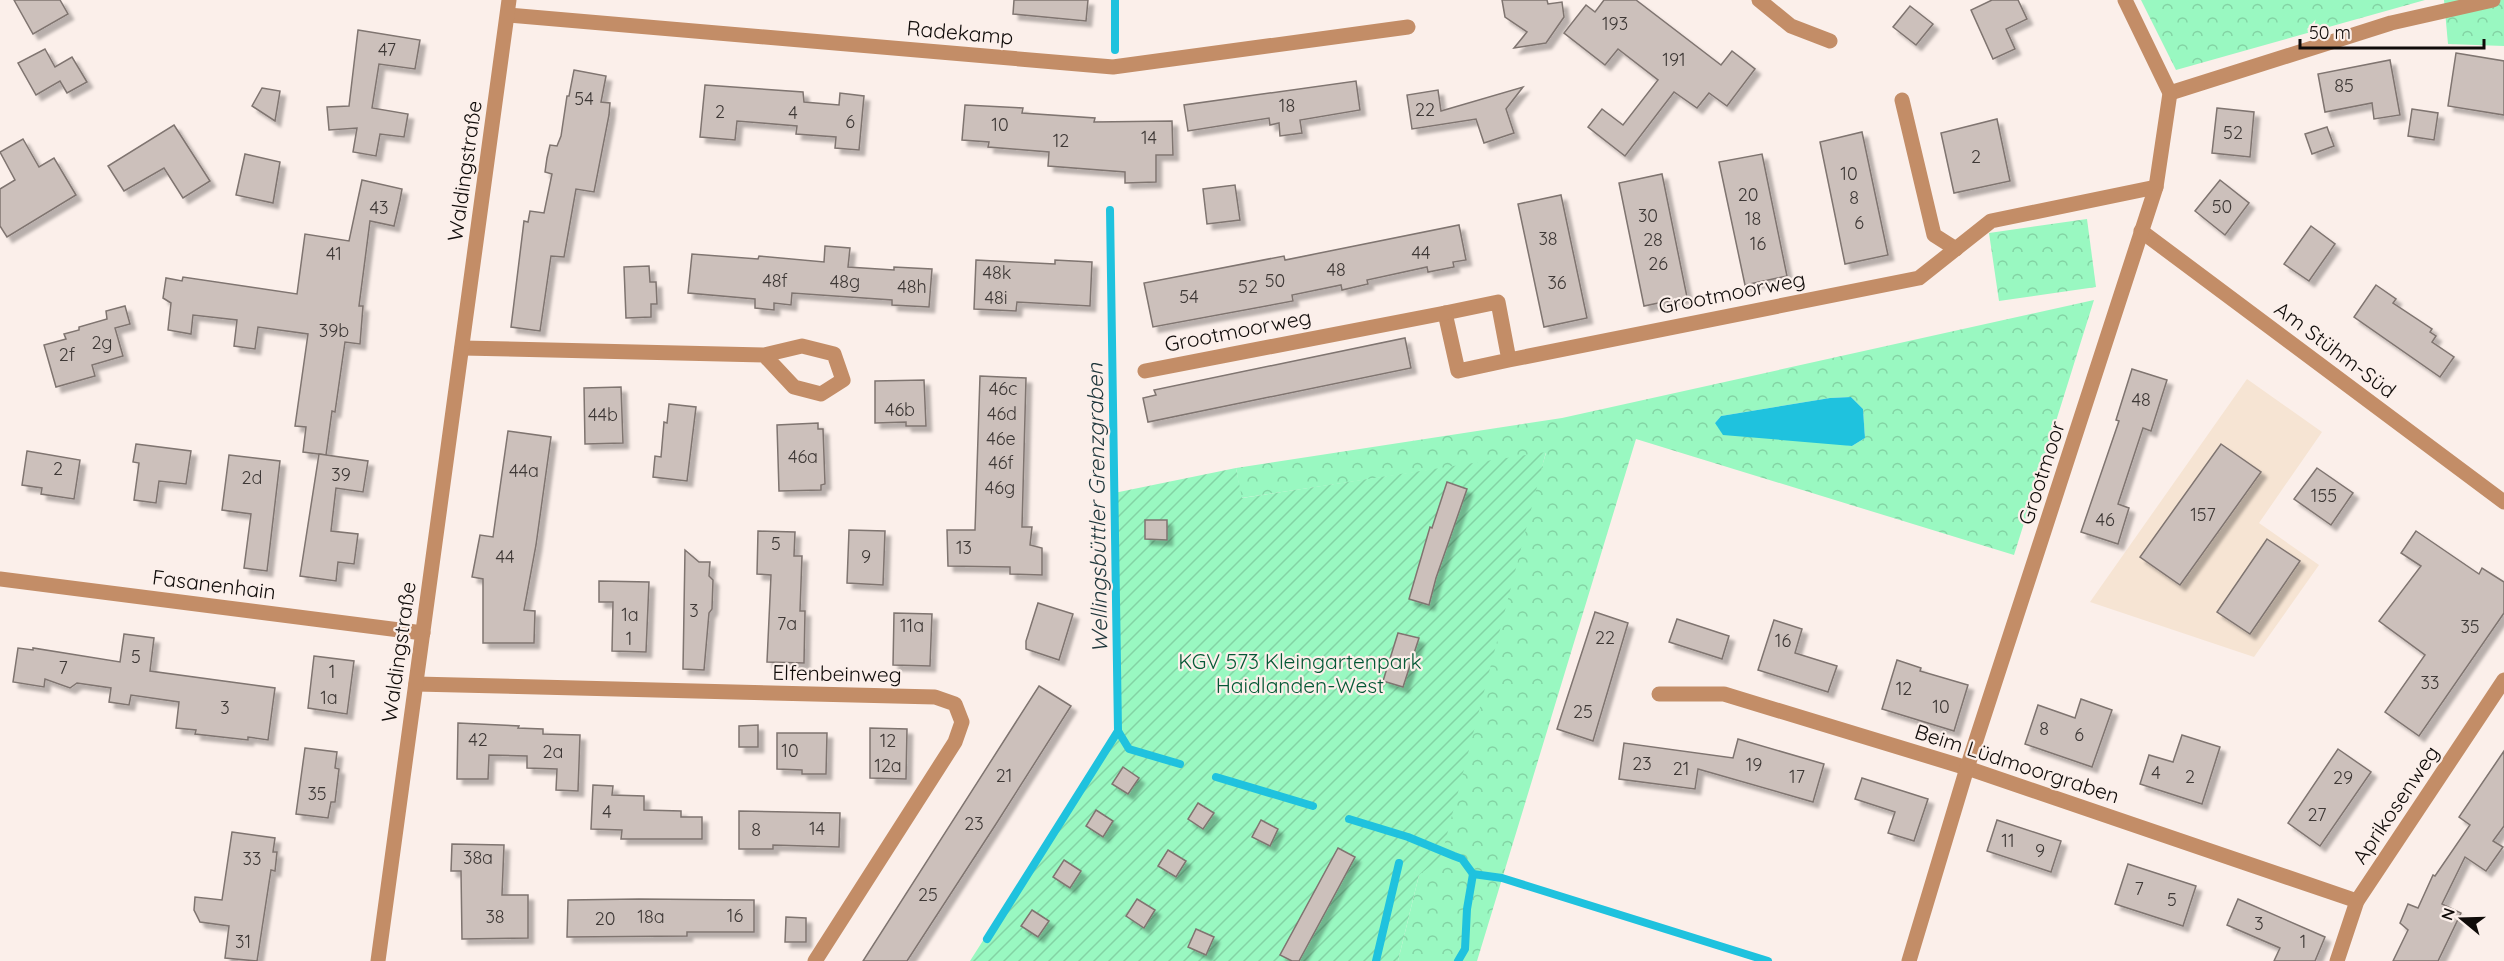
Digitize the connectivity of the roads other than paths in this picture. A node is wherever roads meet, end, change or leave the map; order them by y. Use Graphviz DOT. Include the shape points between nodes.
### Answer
graph roads {
  1 [pos="1759,0"];
  2 [pos="2125,0"];
  3 [pos="2493,0"];
  4 [pos="508,7"];
  5 [pos="1408,27"];
  6 [pos="1830,41"];
  7 [pos="2170,93"];
  8 [pos="1902,100"];
  9 [pos="2156,187"];
  10 [pos="2141,231"];
  11 [pos="1956,249"];
  12 [pos="1445,312"];
  13 [pos="462,348"];
  14 [pos="764,355"];
  15 [pos="1509,360"];
  16 [pos="1145,371"];
  17 [pos="2504,502"];
  18 [pos="0,579"];
  19 [pos="423,633"];
  20 [pos="2504,680"];
  21 [pos="416,684"];
  22 [pos="1659,694"];
  23 [pos="1967,768"];
  24 [pos="2357,901"];
  25 [pos="378,961"];
  26 [pos="815,961"];
  27 [pos="1910,961"];
  28 [pos="2337,961"];
  1 -- 6 [label="street" via="1791,26"];
  2 -- 7 [label="street"];
  3 -- 7 [label="street" via="2391,22"];
  4 -- 5 [label="street, Radekamp" via="1113,67"];
  4 -- 13 [label="street, Waldingstraße"];
  7 -- 9 [label="street, Grootmoor"];
  8 -- 11 [label="street" via="1934,235"];
  9 -- 10 [label="street, Grootmoor"];
  9 -- 11 [label="street, Grootmoorweg" via="1991,221"];
  10 -- 17 [label="street, Am Stühm-Süd"];
  10 -- 23 [label="street, Grootmoor"];
  11 -- 15 [label="street, Grootmoorweg" via="1919,278"];
  12 -- 15 [label="street, Grootmoorweg" via="1458,371"];
  12 -- 15 [label="street, Grootmoorweg" via="1498,302"];
  12 -- 16 [label="street, Grootmoorweg"];
  13 -- 14 [label="street"];
  13 -- 19 [label="street, Waldingstraße"];
  14 -- 14 [label="street" via="802,346 834,354 843,380 821,394 794,387"];
  18 -- 19 [label="street, Fasanenhain"];
  19 -- 21 [label="street, Waldingstraße"];
  20 -- 24 [label="street, Aprikosenweg"];
  21 -- 25 [label="street, Waldingstraße"];
  21 -- 26 [label="street, Elfenbeinweg" via="935,697 956,704 962,722 955,742"];
  22 -- 23 [label="street, Beim Lüdmoorgraben" via="1724,694"];
  23 -- 24 [label="street, Beim Lüdmoorgraben"];
  23 -- 27 [label="street, Grootmoor"];
  24 -- 28 [label="street, Aprikosenweg"];
}
